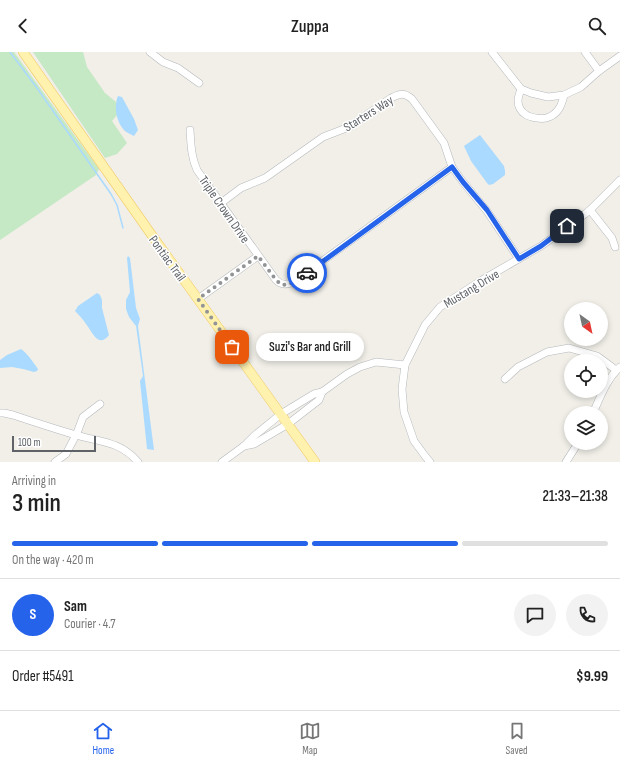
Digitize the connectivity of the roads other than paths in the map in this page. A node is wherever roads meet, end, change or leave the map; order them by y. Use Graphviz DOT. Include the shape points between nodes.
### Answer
graph roads {
  1 [pos="23,52"];
  2 [pos="150,52"];
  3 [pos="492,52"];
  4 [pos="585,52"];
  5 [pos="620,56"];
  6 [pos="599,71"];
  7 [pos="199,83"];
  8 [pos="521,89"];
  9 [pos="564,95"];
  10 [pos="190,130"];
  11 [pos="452,167"];
  12 [pos="620,180"];
  13 [pos="221,203"];
  14 [pos="590,210"];
  15 [pos="615,247"];
  16 [pos="258,256"];
  17 [pos="519,259"];
  18 [pos="198,299"];
  19 [pos="405,365"];
  20 [pos="618,369"];
  21 [pos="505,379"];
  22 [pos="322,392"];
  23 [pos="100,404"];
  24 [pos="596,406"];
  25 [pos="0,413"];
  26 [pos="281,414"];
  27 [pos="288,424"];
  28 [pos="76,435"];
  29 [pos="244,446"];
  30 [pos="574,450"];
  31 [pos="55,462"];
  32 [pos="138,462"];
  33 [pos="222,462"];
  34 [pos="315,462"];
  35 [pos="430,462"];
  36 [pos="566,462"];
  1 -- 18 [label="main road, Pontiac Trail"];
  2 -- 7 [label="street"];
  3 -- 8 [label="street"];
  4 -- 6 [label="street"];
  5 -- 6 [label="street"];
  6 -- 9 [label="street" via="581,87"];
  8 -- 9 [label="street" via="548,97"];
  8 -- 9 [label="street" via="518,100 520,108 525,114 540,119 549,118 556,113 562,106"];
  10 -- 13 [label="street, Triple Crown Drive" via="191,153 197,170"];
  11 -- 13 [label="street, Starters Way" via="444,143 435,130 412,99 398,94 349,127 323,136 265,178 241,188"];
  11 -- 16 [label="street, Triple Crown Drive" via="295,282 282,285 279,283"];
  11 -- 17 [label="street, Starters Way" via="487,210"];
  12 -- 14 [label="street, Mustang Drive"];
  13 -- 16 [label="street, Triple Crown Drive"];
  14 -- 15 [label="street" via="612,238"];
  14 -- 17 [label="street, Mustang Drive"];
  16 -- 18 [label="street"];
  17 -- 19 [label="street, Mustang Drive" via="440,307 425,325"];
  18 -- 26 [label="main road, Pontiac Trail"];
  19 -- 22 [label="street" via="376,362 360,367"];
  19 -- 35 [label="street, Mustang Drive" via="402,389 404,412 414,441"];
  20 -- 21 [label="street" via="597,356 569,348 547,352 518,367"];
  20 -- 24 [label="street" via="609,380"];
  22 -- 26 [label="street" via="314,394"];
  22 -- 27 [label="street" via="318,400"];
  23 -- 28 [label="street" via="84,417"];
  25 -- 28 [label="street"];
  26 -- 27 [label="main road, Pontiac Trail"];
  26 -- 29 [label="street"];
  27 -- 29 [label="street" via="254,444"];
  27 -- 34 [label="main road, Pontiac Trail"];
  28 -- 31 [label="street" via="66,454"];
  28 -- 32 [label="street" via="114,444"];
  29 -- 33 [label="street"];
  30 -- 36 [label="street"];
}
